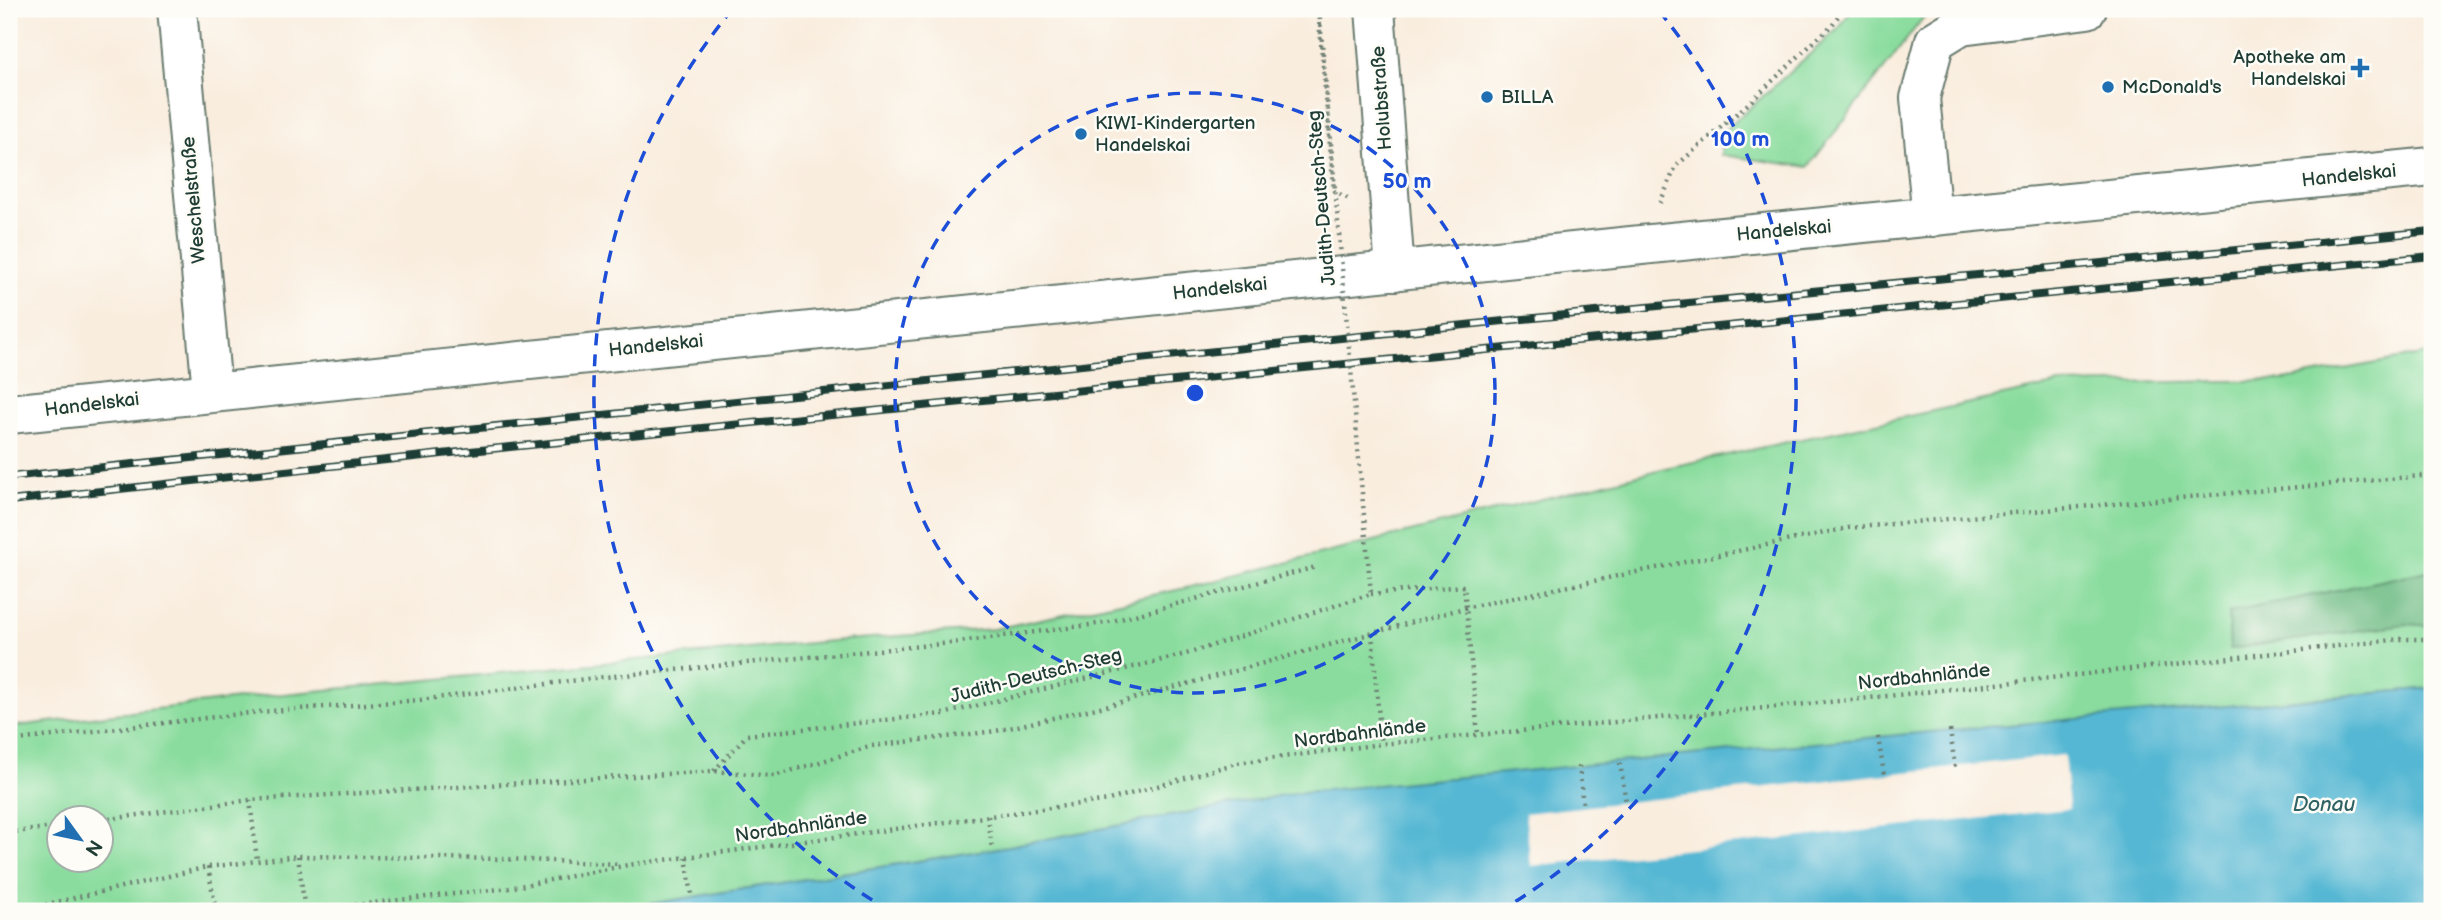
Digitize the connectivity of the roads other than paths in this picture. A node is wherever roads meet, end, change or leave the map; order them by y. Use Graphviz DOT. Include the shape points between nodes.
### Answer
graph roads {
  1 [pos="177,9"];
  2 [pos="1375,9"];
  3 [pos="2087,9"];
  4 [pos="2432,167"];
  5 [pos="1932,217"];
  6 [pos="1395,271"];
  7 [pos="212,391"];
  8 [pos="9,414"];
  1 -- 7 [label="main road, Weschelstraße"];
  2 -- 6 [label="main road, Holubstraße"];
  3 -- 5 [label="main road" via="1961,25 1935,41 1920,98"];
  4 -- 5 [label="main road, Handelskai"];
  5 -- 6 [label="main road, Handelskai"];
  6 -- 7 [label="main road, Handelskai"];
  7 -- 8 [label="main road, Handelskai"];
}
